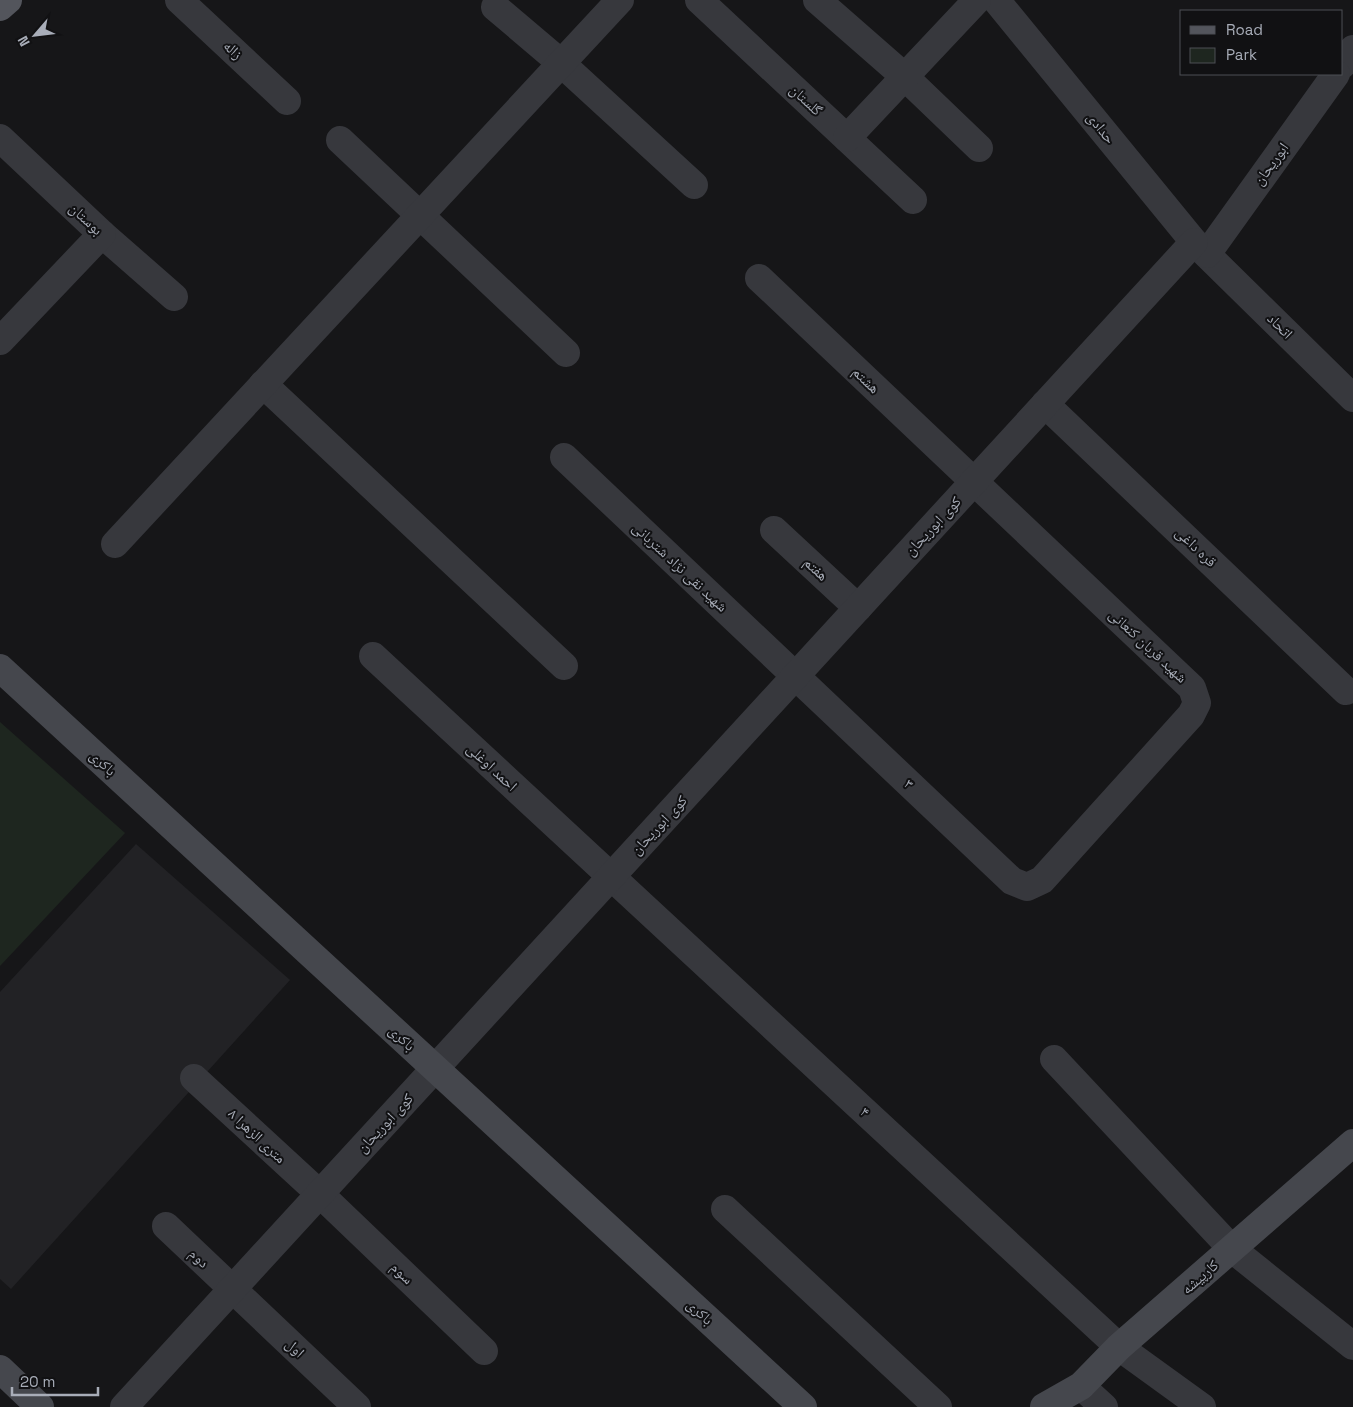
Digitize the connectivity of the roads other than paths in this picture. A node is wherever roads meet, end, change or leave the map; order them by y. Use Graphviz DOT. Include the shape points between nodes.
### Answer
graph roads {
  1 [pos="8,0"];
  2 [pos="179,0"];
  3 [pos="620,0"];
  4 [pos="699,0"];
  5 [pos="817,0"];
  6 [pos="977,0"];
  7 [pos="996,0"];
  8 [pos="0,7"];
  9 [pos="495,8"];
  10 [pos="1353,49"];
  11 [pos="561,63"];
  12 [pos="1343,64"];
  13 [pos="1335,75"];
  14 [pos="905,76"];
  15 [pos="287,101"];
  16 [pos="0,138"];
  17 [pos="847,138"];
  18 [pos="340,140"];
  19 [pos="979,148"];
  20 [pos="694,185"];
  21 [pos="914,200"];
  22 [pos="420,215"];
  23 [pos="102,234"];
  24 [pos="1200,248"];
  25 [pos="759,278"];
  26 [pos="174,297"];
  27 [pos="0,341"];
  28 [pos="566,353"];
  29 [pos="263,384"];
  30 [pos="1353,398"];
  31 [pos="1046,404"];
  32 [pos="564,457"];
  33 [pos="974,482"];
  34 [pos="774,530"];
  35 [pos="115,544"];
  36 [pos="858,608"];
  37 [pos="373,656"];
  38 [pos="564,666"];
  39 [pos="0,668"];
  40 [pos="795,677"];
  41 [pos="1346,691"];
  42 [pos="611,877"];
  43 [pos="1027,887"];
  44 [pos="1054,1059"];
  45 [pos="435,1069"];
  46 [pos="194,1078"];
  47 [pos="1353,1143"];
  48 [pos="320,1194"];
  49 [pos="725,1208"];
  50 [pos="166,1226"];
  51 [pos="1232,1249"];
  52 [pos="232,1289"];
  53 [pos="1353,1346"];
  54 [pos="1119,1348"];
  55 [pos="484,1351"];
  56 [pos="0,1369"];
  57 [pos="1081,1386"];
  58 [pos="40,1407"];
  59 [pos="124,1407"];
  60 [pos="357,1407"];
  61 [pos="803,1407"];
  62 [pos="938,1407"];
  63 [pos="1044,1407"];
  64 [pos="1104,1407"];
  65 [pos="1202,1407"];
  1 -- 8 [label="main road"];
  2 -- 15 [label="street, زاله"];
  3 -- 11 [label="street"];
  4 -- 17 [label="street, گلستان"];
  5 -- 14 [label="street"];
  6 -- 14 [label="street"];
  7 -- 24 [label="street, حدادی"];
  9 -- 11 [label="street"];
  10 -- 12 [label="street"];
  11 -- 20 [label="street"];
  11 -- 22 [label="street"];
  13 -- 24 [label="street, ابوریحان"];
  14 -- 17 [label="street"];
  14 -- 19 [label="street"];
  16 -- 23 [label="street, بوستان"];
  17 -- 21 [label="street, گلستان"];
  18 -- 22 [label="street"];
  22 -- 28 [label="street"];
  22 -- 29 [label="street"];
  23 -- 26 [label="street, بوستان"];
  23 -- 27 [label="street"];
  24 -- 30 [label="street, اتحاد"];
  24 -- 31 [label="street, کوی ابوریحان"];
  25 -- 33 [label="street, هشتم"];
  29 -- 35 [label="street"];
  29 -- 38 [label="street"];
  31 -- 33 [label="street, کوی ابوریحان"];
  31 -- 41 [label="street, قره داغی"];
  32 -- 40 [label="street, شهید نقی نژاد شتربانی"];
  33 -- 36 [label="street, کوی ابوریحان"];
  33 -- 43 [label="street, شهید قربان کنعانی" via="1192,688 1197,703 1191,715 1042,880"];
  34 -- 36 [label="street, هفتم"];
  36 -- 40 [label="street, کوی ابوریحان"];
  37 -- 42 [label="street, احمد اوغلی"];
  39 -- 45 [label="street, باکری"];
  40 -- 42 [label="street, کوی ابوریحان"];
  40 -- 43 [label="street, ۳" via="1012,881"];
  42 -- 45 [label="street, کوی ابوریحان"];
  42 -- 54 [label="street, ۴"];
  44 -- 51 [label="street"];
  45 -- 48 [label="street, کوی ابوریحان"];
  45 -- 61 [label="street, باکری"];
  46 -- 48 [label="street, ۸ متری الزهرا"];
  47 -- 51 [label="street, کارپیشه"];
  48 -- 52 [label="street, کوی ابوریحان"];
  48 -- 55 [label="street, سوم"];
  49 -- 62 [label="street"];
  50 -- 52 [label="street, دوم"];
  51 -- 53 [label="street"];
  51 -- 54 [label="street, کارپیشه"];
  52 -- 59 [label="street, کوی ابوریحان"];
  52 -- 60 [label="street, اول"];
  54 -- 57 [label="street, کارپیشه"];
  54 -- 65 [label="street, ۴"];
  56 -- 58 [label="street"];
  57 -- 63 [label="street, کارپیشه"];
  57 -- 64 [label="street"];
}
